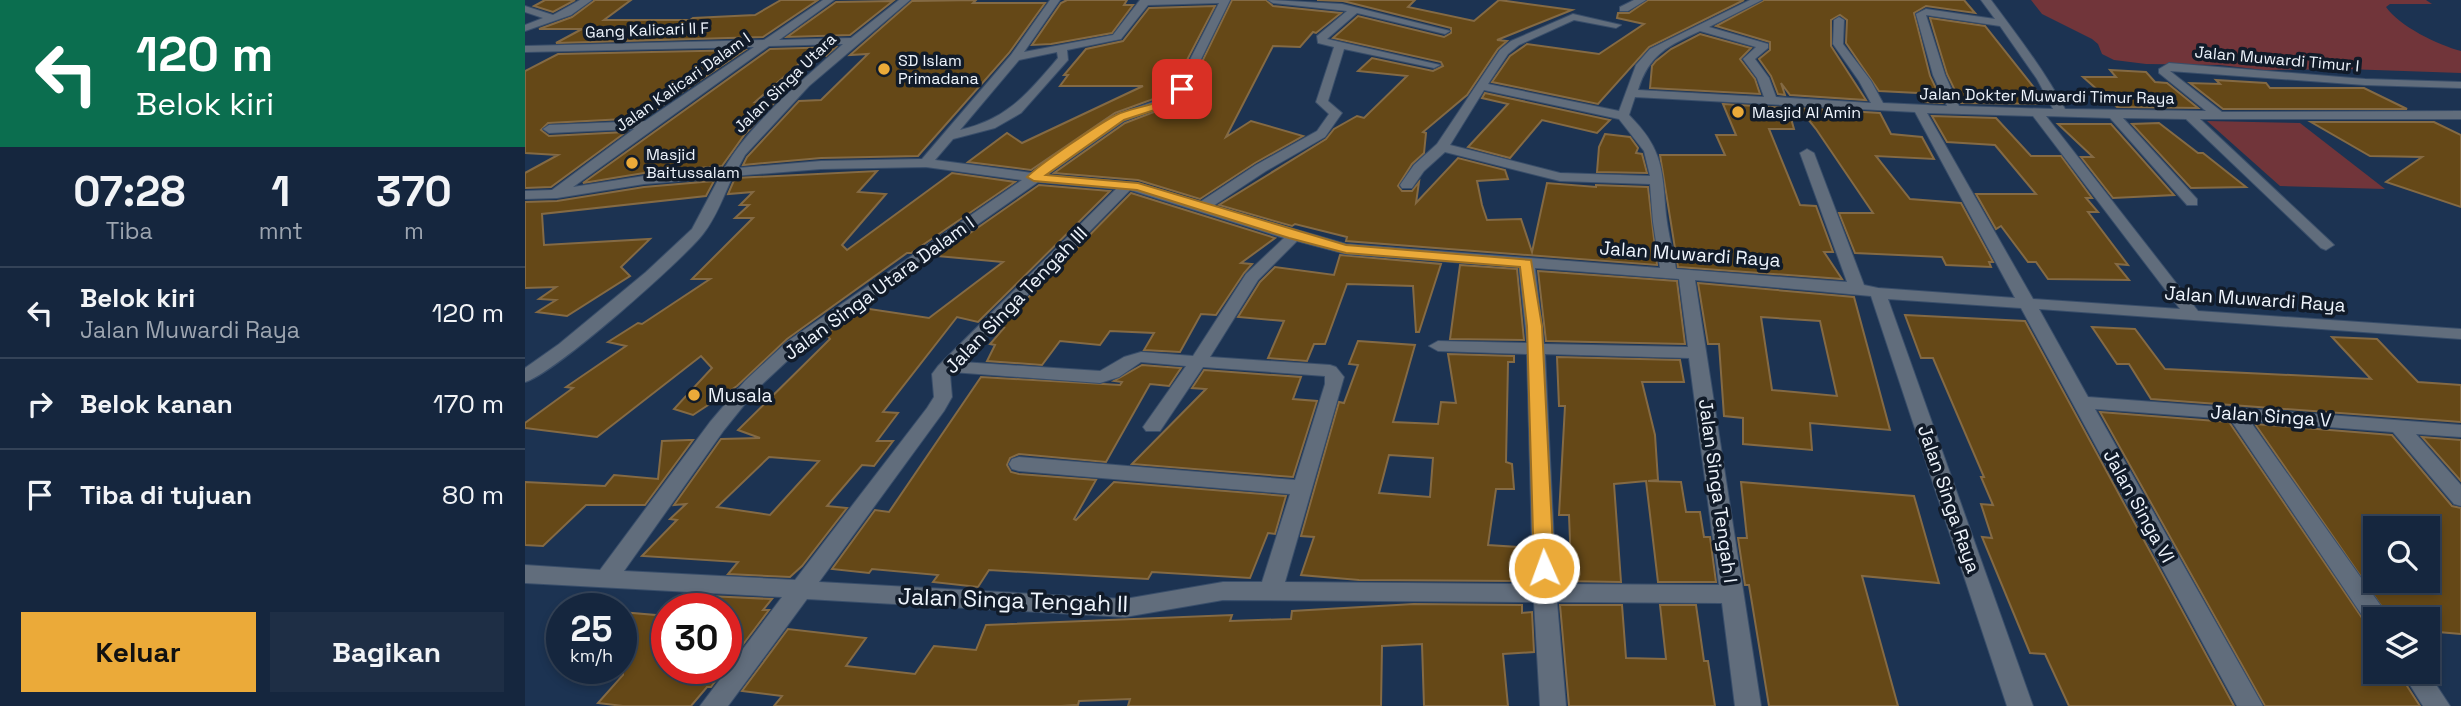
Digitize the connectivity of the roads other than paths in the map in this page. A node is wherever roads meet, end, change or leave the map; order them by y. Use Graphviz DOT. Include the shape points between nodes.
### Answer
graph roads {
  1 [pos="587,0"];
  2 [pos="829,0"];
  3 [pos="905,0"];
  4 [pos="1055,0"];
  5 [pos="1225,0"];
  6 [pos="1273,0"];
  7 [pos="1641,0"];
  8 [pos="1757,0"];
  9 [pos="1986,0"];
  10 [pos="1145,1"];
  11 [pos="1349,6"];
  12 [pos="525,9"];
  13 [pos="1624,9"];
  14 [pos="554,19"];
  15 [pos="1839,20"];
  16 [pos="2005,24"];
  17 [pos="1616,25"];
  18 [pos="525,28"];
  19 [pos="1701,28"];
  20 [pos="1445,31"];
  21 [pos="854,41"];
  22 [pos="766,43"];
  23 [pos="1340,46"];
  24 [pos="1061,49"];
  25 [pos="527,50"];
  26 [pos="1015,57"];
  27 [pos="1434,65"];
  28 [pos="2461,85"];
  29 [pos="1481,86"];
  30 [pos="1632,93"];
  31 [pos="1771,100"];
  32 [pos="1879,107"];
  33 [pos="1919,109"];
  34 [pos="1955,110"];
  35 [pos="2036,112"];
  36 [pos="2061,113"];
  37 [pos="2113,114"];
  38 [pos="2189,115"];
  39 [pos="2219,115"];
  40 [pos="2461,115"];
  41 [pos="1623,116"];
  42 [pos="648,125"];
  43 [pos="549,130"];
  44 [pos="950,136"];
  45 [pos="1443,147"];
  46 [pos="1807,153"];
  47 [pos="926,163"];
  48 [pos="726,173"];
  49 [pos="1034,177"];
  50 [pos="1658,180"];
  51 [pos="1407,185"];
  52 [pos="1127,186"];
  53 [pos="557,194"];
  54 [pos="525,195"];
  55 [pos="2192,202"];
  56 [pos="1202,207"];
  57 [pos="1294,236"];
  58 [pos="2326,245"];
  59 [pos="1526,263"];
  60 [pos="1678,274"];
  61 [pos="1857,288"];
  62 [pos="1878,293"];
  63 [pos="2030,305"];
  64 [pos="2194,316"];
  65 [pos="2461,334"];
  66 [pos="1438,346"];
  67 [pos="1535,350"];
  68 [pos="1698,353"];
  69 [pos="1198,362"];
  70 [pos="948,366"];
  71 [pos="525,376"];
  72 [pos="2081,402"];
  73 [pos="2235,413"];
  74 [pos="2398,426"];
  75 [pos="1153,427"];
  76 [pos="2461,431"];
  77 [pos="1019,464"];
  78 [pos="1303,488"];
  79 [pos="2461,499"];
  80 [pos="525,574"];
  81 [pos="606,579"];
  82 [pos="798,591"];
  83 [pos="1271,591"];
  84 [pos="1733,594"];
  85 [pos="1545,595"];
  86 [pos="2369,607"];
  87 [pos="2422,684"];
  88 [pos="713,706"];
  89 [pos="1553,706"];
  90 [pos="1748,706"];
  91 [pos="2020,706"];
  92 [pos="2250,706"];
  93 [pos="2437,706"];
  1 -- 14 [label="street"];
  2 -- 22 [label="street, Jalan Kalicari Dalam I"];
  3 -- 21 [label="street, Jalan Singa Utara"];
  4 -- 26 [label="street"];
  5 -- 10 [label="street"];
  5 -- 49 [label="street, Jalan Singa Utara Dalam I" via="1177,97 1120,118"];
  6 -- 11 [label="street"];
  7 -- 13 [label="street"];
  8 -- 19 [label="street"];
  9 -- 16 [label="street"];
  10 -- 24 [label="street" via="1117,37"];
  11 -- 20 [label="street"];
  11 -- 23 [label="street" via="1320,38"];
  12 -- 14 [label="street"];
  14 -- 18 [label="street"];
  15 -- 32 [label="street" via="1838,44"];
  16 -- 34 [label="street" via="1921,14 1930,52"];
  16 -- 36 [label="street"];
  17 -- 29 [label="street" via="1570,18 1515,43"];
  19 -- 30 [label="street" via="1659,48 1644,61"];
  19 -- 31 [label="street" via="1764,46 1749,63 1763,78"];
  21 -- 22 [label="street, Gang Kalicari II F"];
  21 -- 48 [label="street, Jalan Singa Utara" via="805,84 739,153"];
  22 -- 25 [label="street, Gang Kalicari II F"];
  22 -- 42 [label="street, Jalan Kalicari Dalam I"];
  23 -- 27 [label="street"];
  23 -- 56 [label="street" via="1322,102 1336,113 1334,119 1321,134"];
  24 -- 26 [label="street"];
  24 -- 44 [label="street" via="1064,58 1035,96 1003,122"];
  26 -- 44 [label="street"];
  28 -- 39 [label="street, Jalan Muwardi Timur I" via="2169,66 2163,71"];
  29 -- 41 [label="street"];
  29 -- 45 [label="street"];
  30 -- 31 [label="street, Jalan Dokter Muwardi Timur Raya"];
  30 -- 41 [label="street"];
  31 -- 32 [label="street, Jalan Dokter Muwardi Timur Raya"];
  32 -- 33 [label="street, Jalan Dokter Muwardi Timur Raya"];
  33 -- 34 [label="street, Jalan Dokter Muwardi Timur Raya"];
  33 -- 63 [label="street, Jalan Singa VI"];
  34 -- 35 [label="street, Jalan Dokter Muwardi Timur Raya"];
  35 -- 36 [label="street, Jalan Dokter Muwardi Timur Raya"];
  35 -- 64 [label="street"];
  36 -- 37 [label="street, Jalan Dokter Muwardi Timur Raya"];
  37 -- 38 [label="street, Jalan Dokter Muwardi Timur Raya"];
  37 -- 55 [label="street"];
  38 -- 39 [label="street, Jalan Dokter Muwardi Timur Raya"];
  38 -- 58 [label="street"];
  39 -- 40 [label="street, Jalan Dokter Muwardi Timur Raya"];
  41 -- 50 [label="street, Jalan Singa Tengah I" via="1646,142 1657,164"];
  42 -- 43 [label="street"];
  42 -- 53 [label="street, Jalan Kalicari Dalam I"];
  44 -- 47 [label="street"];
  45 -- 50 [label="street" via="1560,177"];
  45 -- 51 [label="street"];
  46 -- 61 [label="street"];
  47 -- 48 [label="street"];
  47 -- 49 [label="street, Jalan Muwardi Raya"];
  48 -- 53 [label="street"];
  48 -- 71 [label="street, Jalan Singa Utara" via="698,231 642,284"];
  49 -- 52 [label="street, Jalan Muwardi Raya"];
  49 -- 81 [label="street, Jalan Singa Utara Dalam I" via="794,345 751,385"];
  50 -- 60 [label="street, Jalan Singa Tengah I" via="1659,216"];
  52 -- 56 [label="street, Jalan Muwardi Raya"];
  52 -- 70 [label="street, Jalan Singa Tengah III"];
  53 -- 54 [label="street"];
  56 -- 57 [label="street, Jalan Muwardi Raya"];
  57 -- 59 [label="street, Jalan Muwardi Raya" via="1346,249"];
  57 -- 69 [label="street" via="1252,276"];
  59 -- 60 [label="street, Jalan Muwardi Raya"];
  59 -- 67 [label="street"];
  60 -- 61 [label="street, Jalan Muwardi Raya"];
  60 -- 68 [label="street, Jalan Singa Tengah I"];
  61 -- 62 [label="street, Jalan Muwardi Raya"];
  62 -- 63 [label="street, Jalan Muwardi Raya"];
  62 -- 91 [label="street, Jalan Singa Raya"];
  63 -- 64 [label="street, Jalan Muwardi Raya"];
  63 -- 72 [label="street, Jalan Singa VI"];
  64 -- 65 [label="street, Jalan Muwardi Raya"];
  66 -- 67 [label="street"];
  67 -- 68 [label="street"];
  67 -- 85 [label="street"];
  68 -- 84 [label="street, Jalan Singa Tengah I"];
  69 -- 70 [label="street" via="1135,358 1113,376 1100,377"];
  69 -- 75 [label="street"];
  69 -- 78 [label="street" via="1330,371 1335,377"];
  70 -- 82 [label="street, Jalan Singa Tengah III" via="941,374 943,397 935,411"];
  72 -- 73 [label="street, Jalan Singa V"];
  72 -- 92 [label="street, Jalan Singa VI"];
  73 -- 74 [label="street, Jalan Singa V"];
  73 -- 86 [label="street"];
  74 -- 76 [label="street, Jalan Singa V"];
  74 -- 79 [label="street"];
  77 -- 78 [label="street"];
  78 -- 83 [label="street"];
  80 -- 81 [label="street"];
  81 -- 82 [label="street, Jalan Singa Tengah II"];
  82 -- 83 [label="street, Jalan Singa Tengah II" via="1125,608 1223,591"];
  82 -- 88 [label="street, Jalan Singa Tengah III"];
  83 -- 85 [label="street, Jalan Singa Tengah II"];
  84 -- 85 [label="street, Jalan Singa Tengah II"];
  84 -- 90 [label="street, Jalan Singa Tengah I"];
  85 -- 89 [label="street"];
  87 -- 93 [label="street"];
}
